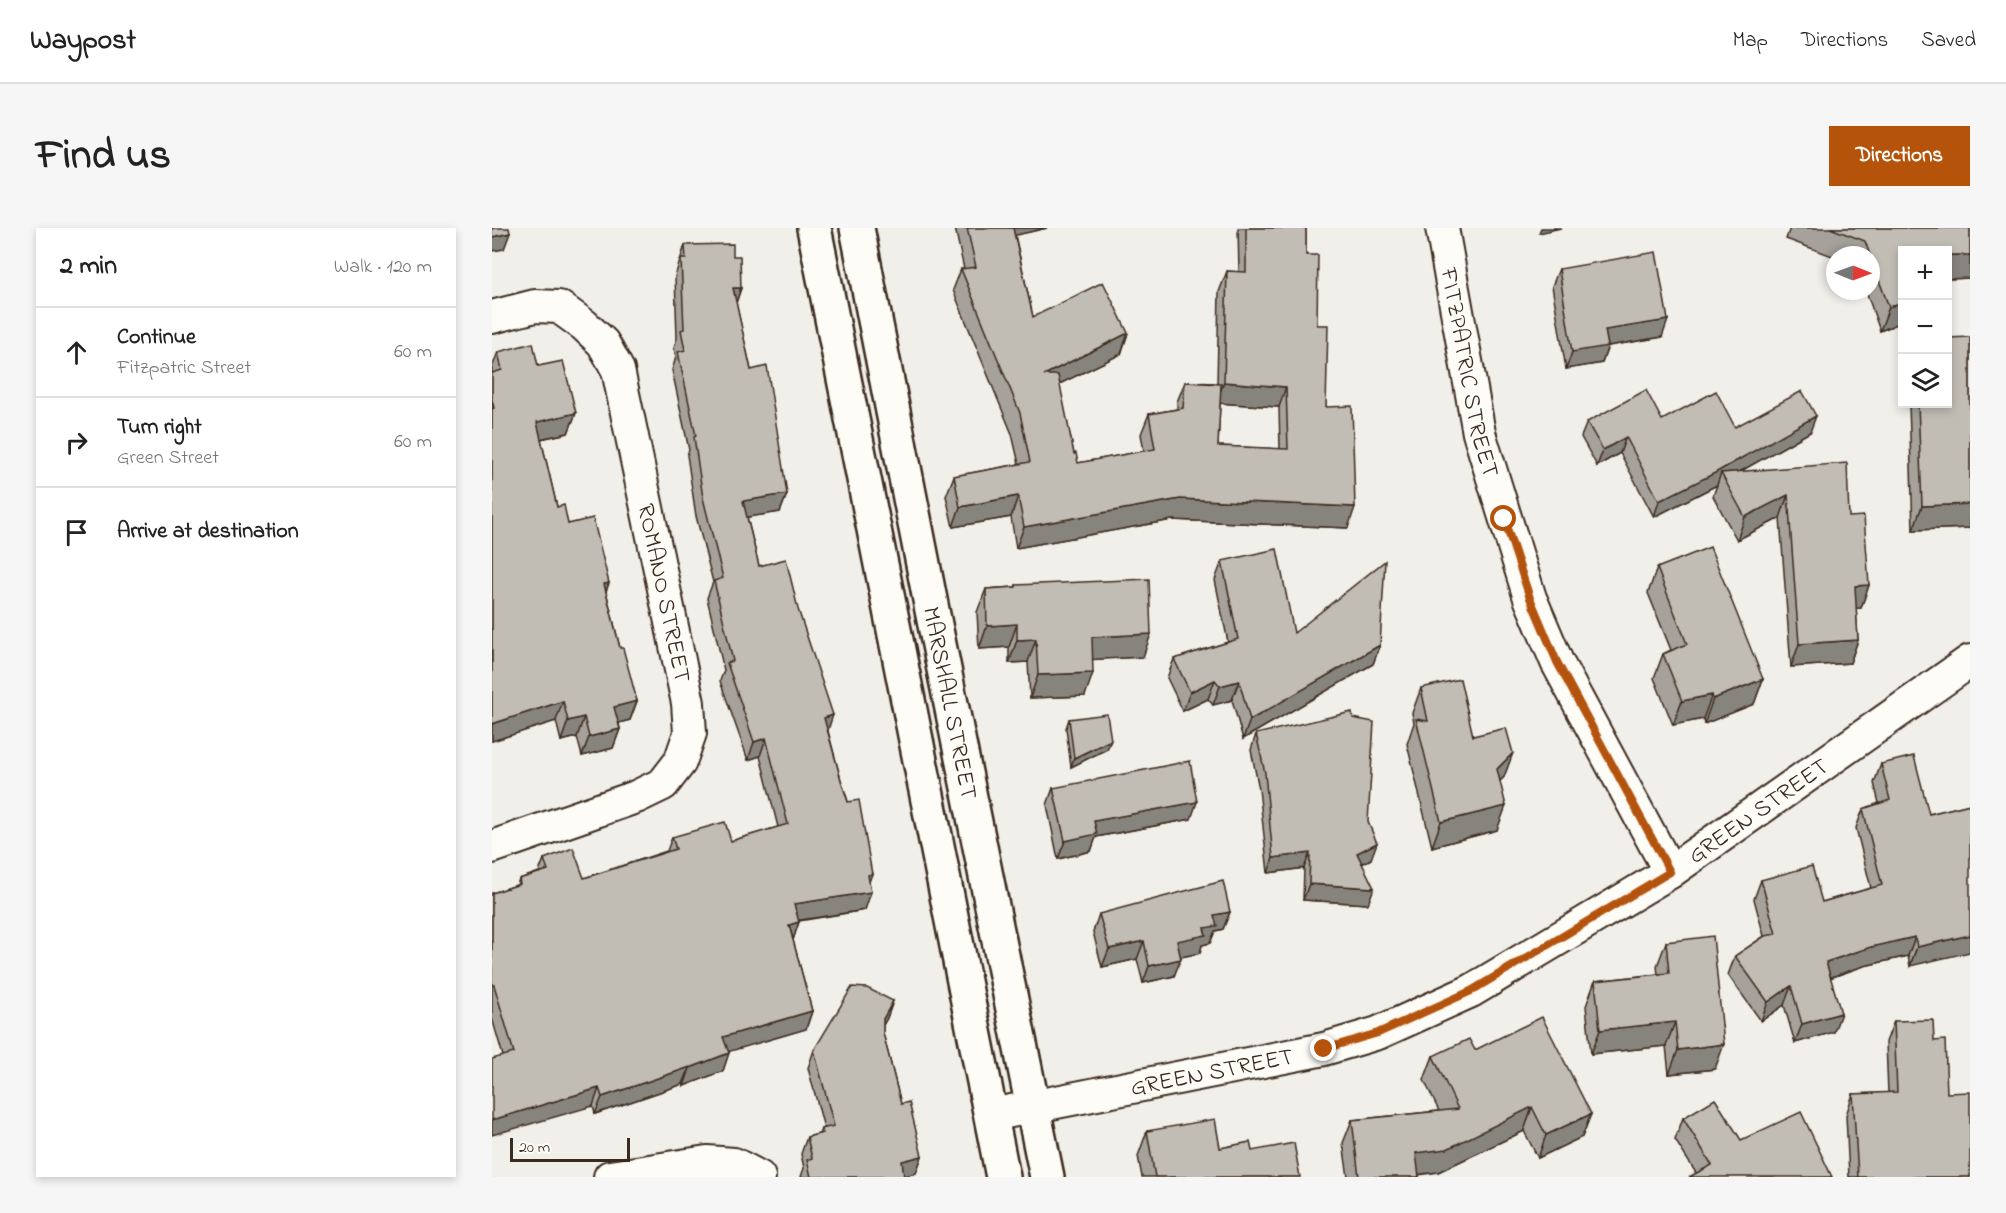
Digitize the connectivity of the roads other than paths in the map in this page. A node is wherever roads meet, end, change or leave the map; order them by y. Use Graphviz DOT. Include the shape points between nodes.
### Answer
graph roads {
  1 [pos="814,228"];
  2 [pos="857,228"];
  3 [pos="1442,228"];
  4 [pos="492,317"];
  5 [pos="1970,660"];
  6 [pos="492,847"];
  7 [pos="1670,872"];
  8 [pos="1031,1106"];
  9 [pos="991,1114"];
  10 [pos="610,1177"];
  11 [pos="759,1177"];
  12 [pos="1003,1177"];
  13 [pos="1047,1177"];
  1 -- 9 [label="street, MARSHALL STREET"];
  2 -- 8 [label="street, MARSHALL STREET"];
  3 -- 7 [label="street, FITZPATRIC STREET" via="1479,433 1530,598 1557,662"];
  4 -- 6 [label="street, ROMANO STREET" via="535,306 559,308 603,343 618,370 688,703 690,733 680,762 663,784"];
  5 -- 7 [label="street, GREEN STREET"];
  7 -- 8 [label="street, GREEN STREET" via="1471,991 1378,1033 1324,1049"];
  8 -- 9 [label="street, GREEN STREET"];
  8 -- 13 [label="street, MARSHALL STREET"];
  9 -- 12 [label="street, MARSHALL STREET"];
  10 -- 11 [label="street" via="707,1162 734,1164"];
}
